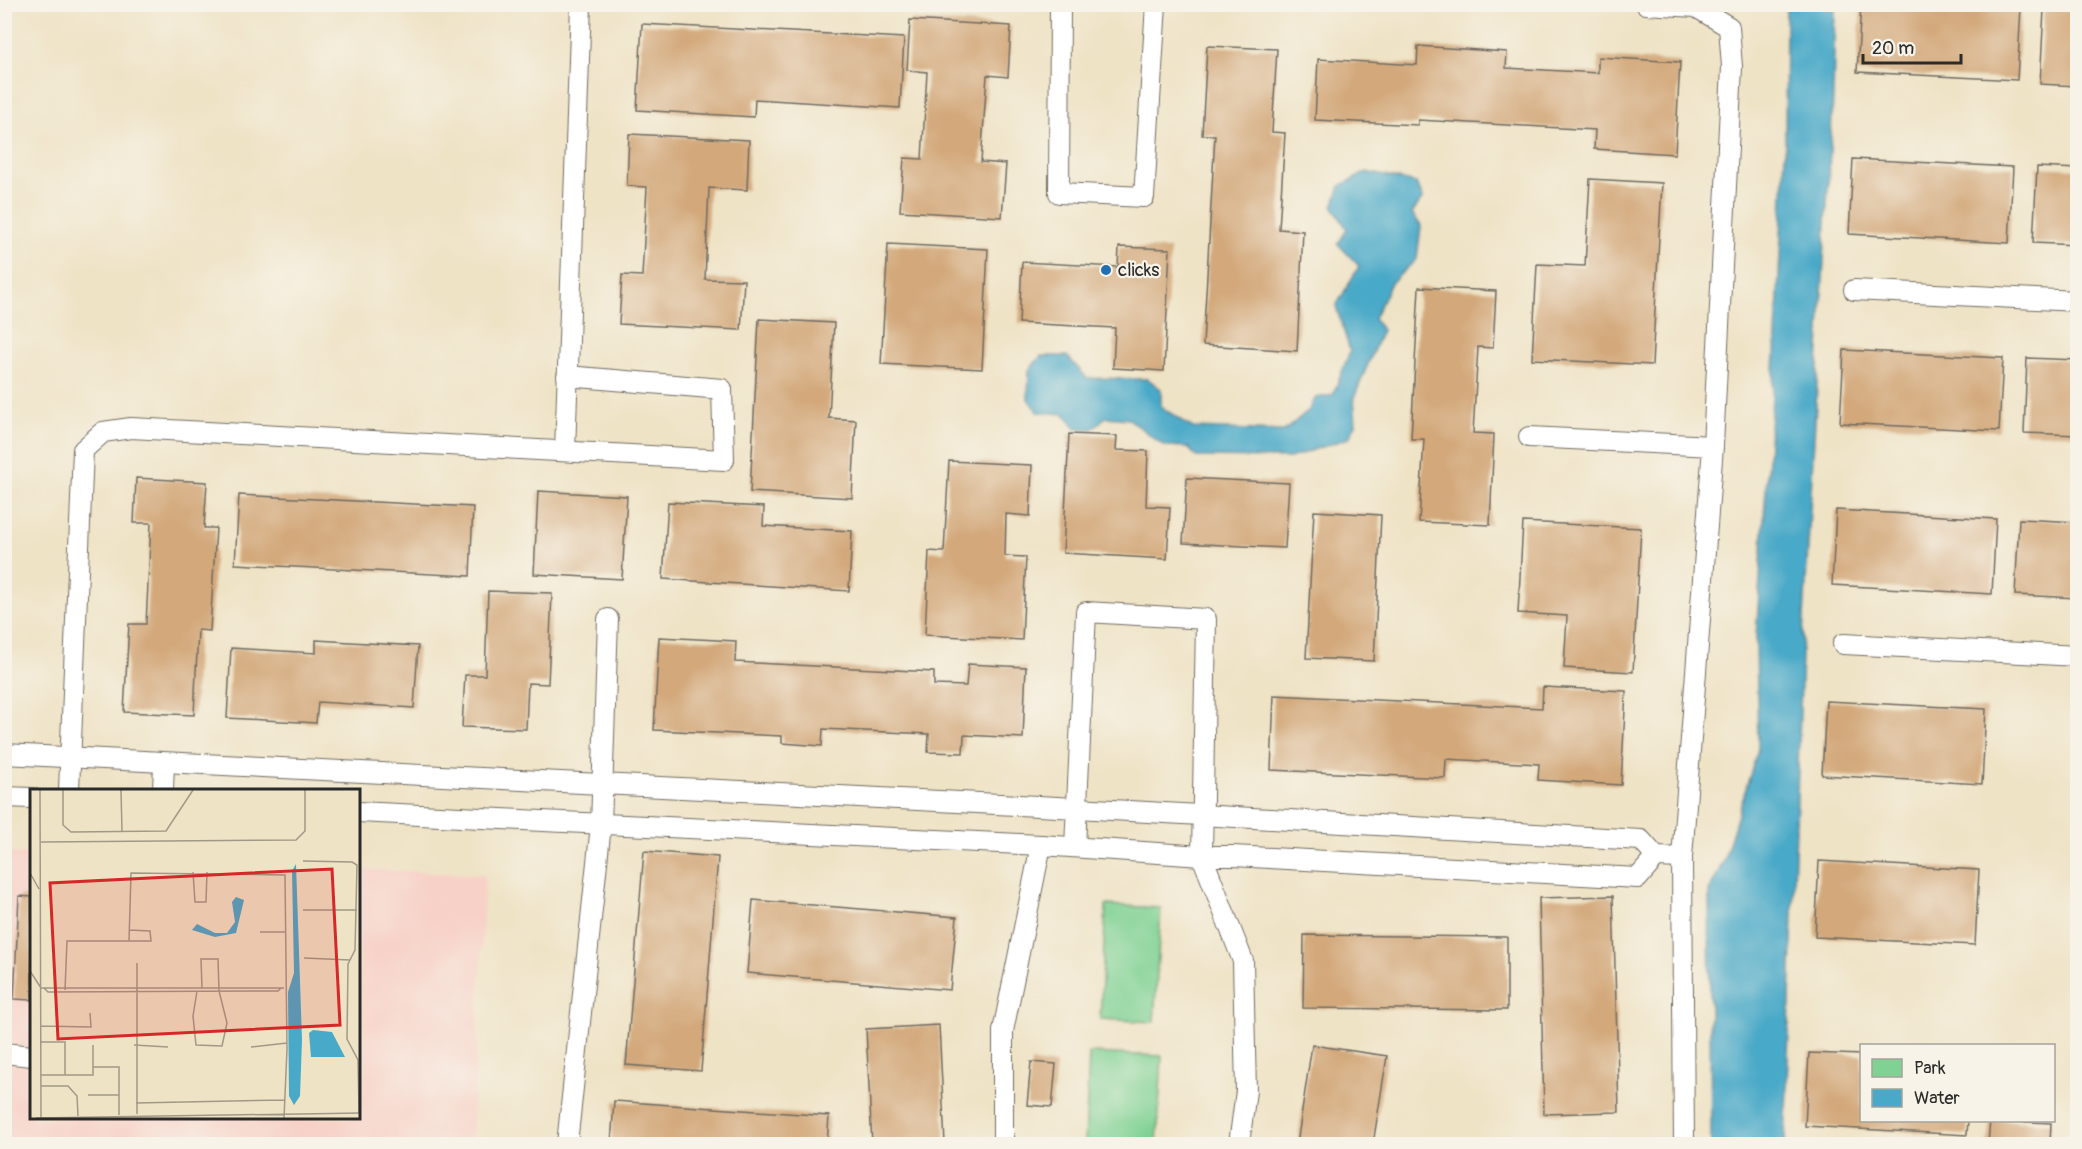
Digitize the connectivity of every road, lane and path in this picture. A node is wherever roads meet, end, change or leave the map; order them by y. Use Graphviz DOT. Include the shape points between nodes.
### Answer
graph roads {
  1 [pos="581,4"];
  2 [pos="1060,4"];
  3 [pos="1156,4"];
  4 [pos="1646,4"];
  5 [pos="1854,290"];
  6 [pos="2078,302"];
  7 [pos="567,376"];
  8 [pos="1529,437"];
  9 [pos="1713,446"];
  10 [pos="565,451"];
  11 [pos="608,619"];
  12 [pos="1843,644"];
  13 [pos="2078,656"];
  14 [pos="4,754"];
  15 [pos="70,759"];
  16 [pos="164,763"];
  17 [pos="602,785"];
  18 [pos="69,789"];
  19 [pos="163,789"];
  20 [pos="4,797"];
  21 [pos="30,798"];
  22 [pos="1077,808"];
  23 [pos="360,812"];
  24 [pos="1202,817"];
  25 [pos="601,825"];
  26 [pos="1041,845"];
  27 [pos="1075,847"];
  28 [pos="1202,856"];
  29 [pos="1656,856"];
  30 [pos="1682,858"];
  31 [pos="4,1053"];
  32 [pos="30,1056"];
  33 [pos="567,1144"];
  34 [pos="1003,1144"];
  35 [pos="1239,1144"];
  36 [pos="1684,1144"];
  1 -- 7 [label="lane"];
  2 -- 3 [label="lane" via="1059,193 1144,197"];
  4 -- 9 [label="lane" via="1696,7 1729,27 1732,67"];
  5 -- 6 [label="lane"];
  7 -- 10 [label="lane"];
  7 -- 10 [label="lane" via="722,389 724,460"];
  8 -- 9 [label="lane"];
  9 -- 30 [label="lane"];
  10 -- 15 [label="lane" via="131,428 103,432 83,450"];
  11 -- 17 [label="lane"];
  12 -- 13 [label="lane"];
  14 -- 15 [label="lane"];
  15 -- 16 [label="lane"];
  15 -- 18 [label="lane"];
  16 -- 17 [label="lane"];
  16 -- 19 [label="lane"];
  17 -- 22 [label="lane"];
  17 -- 25 [label="lane"];
  20 -- 21 [label="lane"];
  22 -- 24 [label="lane"];
  22 -- 24 [label="lane" via="1086,612 1206,619"];
  22 -- 27 [label="lane"];
  23 -- 25 [label="lane"];
  24 -- 28 [label="lane"];
  24 -- 29 [label="lane" via="1641,840"];
  25 -- 26 [label="lane"];
  25 -- 33 [label="lane"];
  26 -- 27 [label="lane"];
  26 -- 34 [label="lane" via="1003,1031"];
  27 -- 28 [label="lane"];
  28 -- 29 [label="lane" via="1638,878"];
  28 -- 35 [label="lane" via="1243,961 1246,1091"];
  29 -- 30 [label="lane"];
  30 -- 36 [label="lane"];
  31 -- 32 [label="lane"];
}
